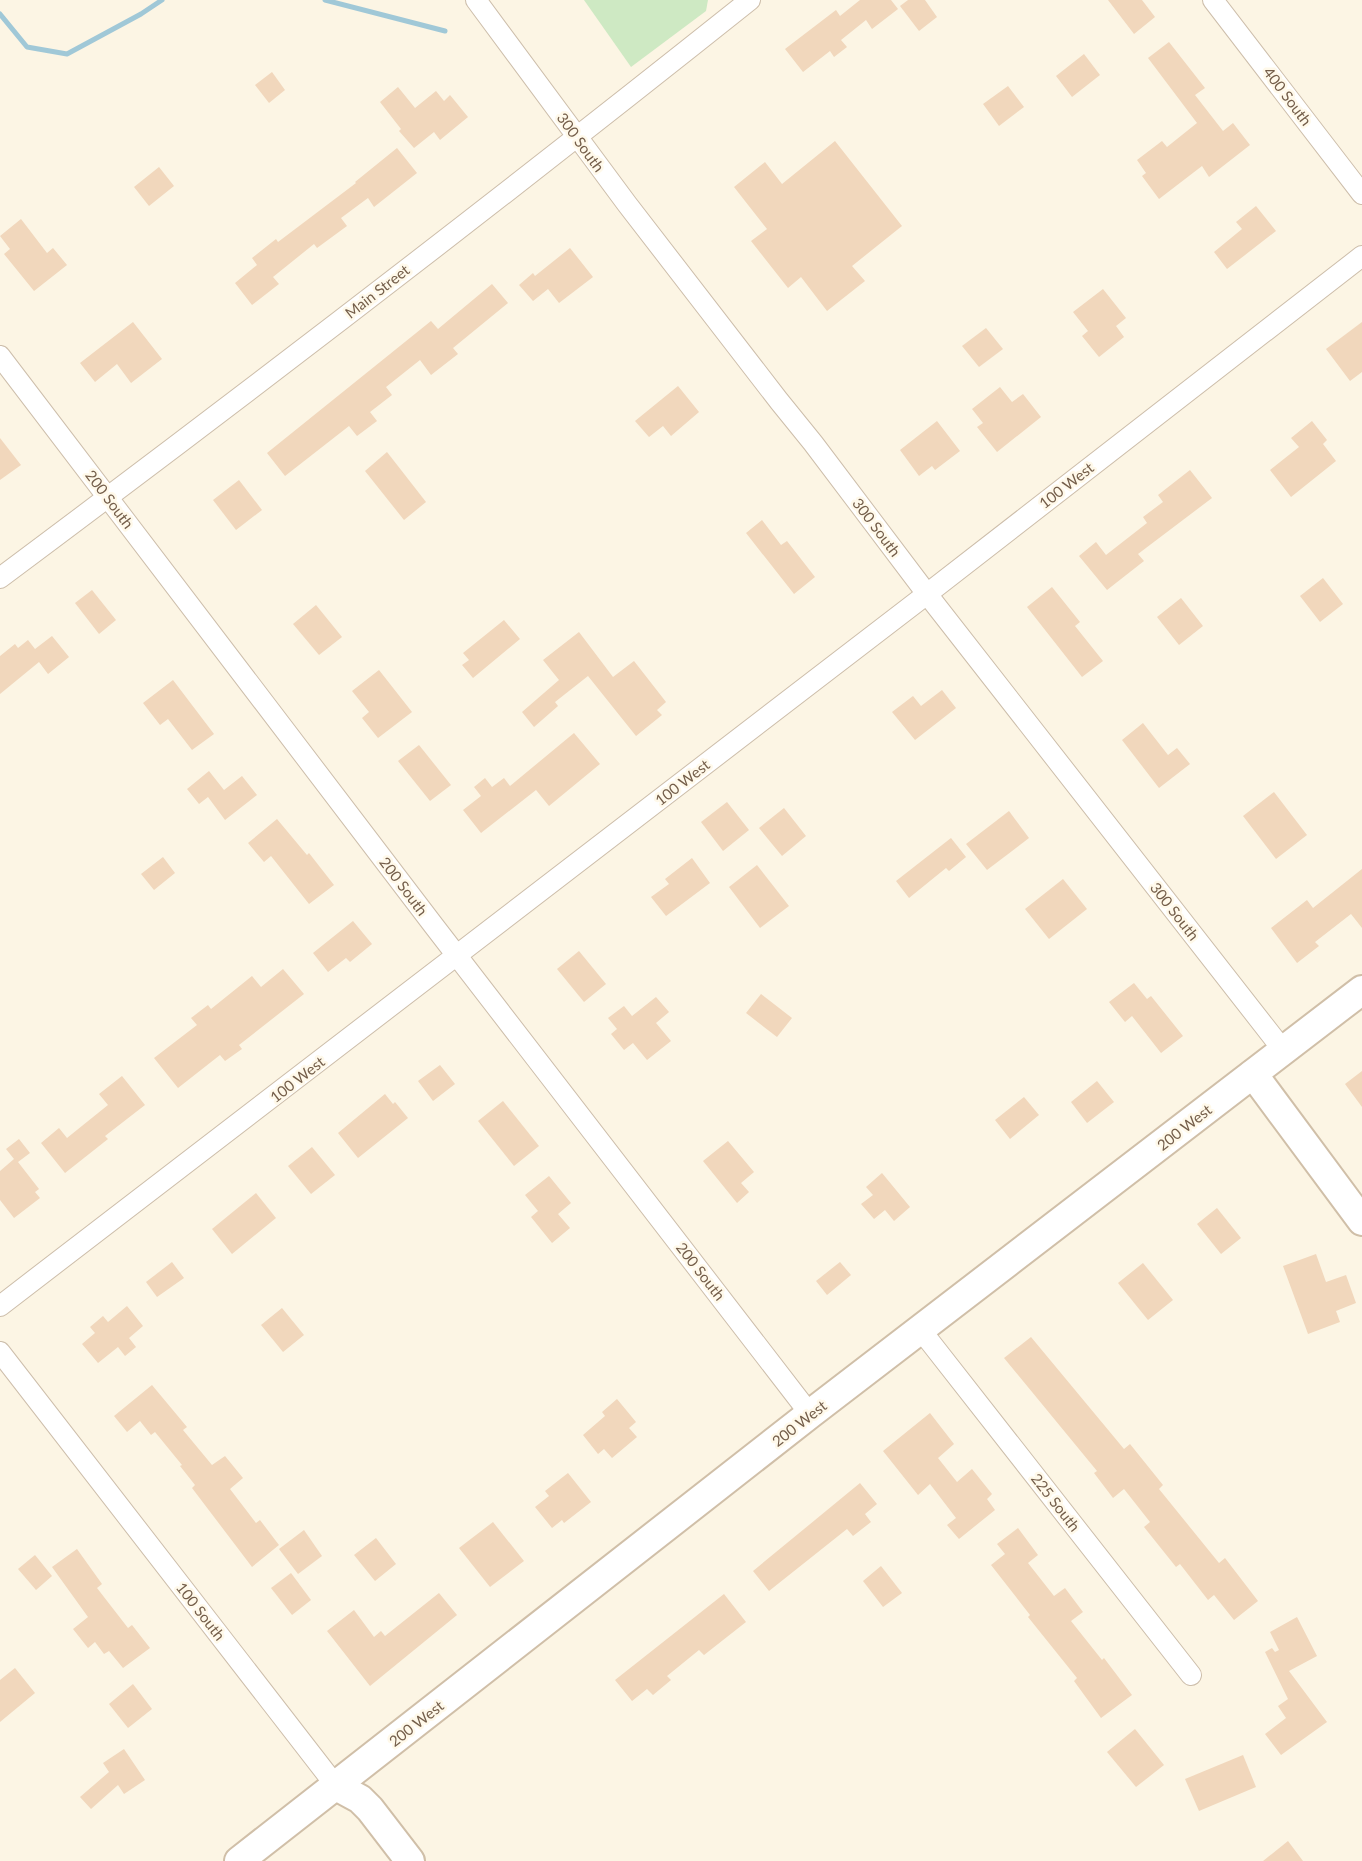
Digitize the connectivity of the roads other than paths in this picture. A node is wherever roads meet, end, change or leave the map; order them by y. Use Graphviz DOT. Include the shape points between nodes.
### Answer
graph roads {
  1 [pos="476,0"];
  2 [pos="750,0"];
  3 [pos="1213,0"];
  4 [pos="578,138"];
  5 [pos="1362,194"];
  6 [pos="1362,255"];
  7 [pos="0,356"];
  8 [pos="109,497"];
  9 [pos="0,578"];
  10 [pos="927,594"];
  11 [pos="457,956"];
  12 [pos="1362,990"];
  13 [pos="1284,1050"];
  14 [pos="1253,1074"];
  15 [pos="1362,1221"];
  16 [pos="0,1306"];
  17 [pos="920,1329"];
  18 [pos="0,1353"];
  19 [pos="810,1414"];
  20 [pos="1191,1676"];
  21 [pos="336,1786"];
  22 [pos="239,1861"];
  23 [pos="410,1861"];
  1 -- 4 [label="street, 300 South"];
  2 -- 4 [label="street, Main Street"];
  3 -- 5 [label="street, 400 South"];
  4 -- 8 [label="street, Main Street"];
  4 -- 10 [label="street, 300 South"];
  6 -- 10 [label="street, 100 West"];
  7 -- 8 [label="street, 200 South"];
  8 -- 9 [label="street, Main Street"];
  8 -- 11 [label="street, 200 South"];
  10 -- 11 [label="street, 100 West"];
  10 -- 13 [label="street, 300 South"];
  11 -- 16 [label="street, 100 West"];
  11 -- 19 [label="street, 200 South"];
  12 -- 13 [label="street, 200 West"];
  13 -- 14 [label="street, 200 West"];
  14 -- 15 [label="street"];
  14 -- 17 [label="street, 200 West"];
  17 -- 19 [label="street, 200 West"];
  17 -- 20 [label="street, 225 South"];
  18 -- 21 [label="street, 100 South"];
  19 -- 21 [label="street, 200 West"];
  21 -- 22 [label="street, 200 West"];
  21 -- 23 [label="street, 100 South" via="370,1809"];
}
